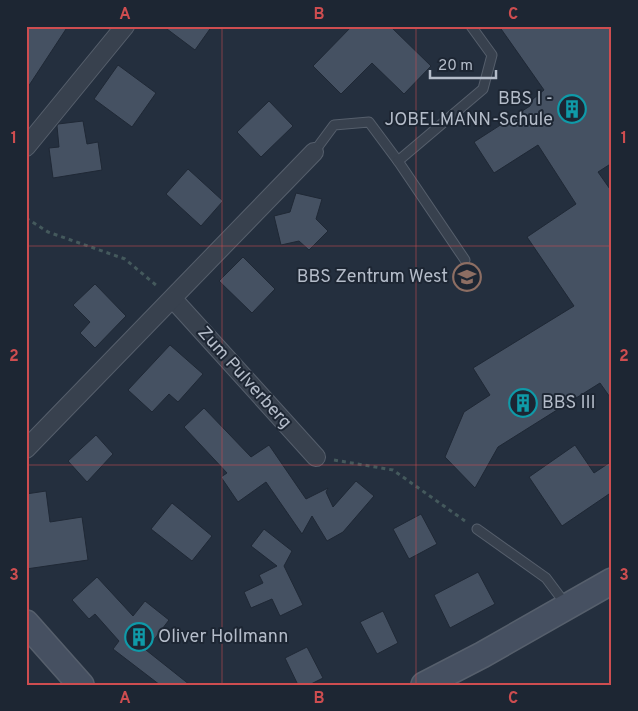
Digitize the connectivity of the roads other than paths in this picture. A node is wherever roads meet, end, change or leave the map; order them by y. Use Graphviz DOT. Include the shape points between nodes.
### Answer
graph roads {
  1 [pos="125,26"];
  2 [pos="471,26"];
  3 [pos="26,148"];
  4 [pos="314,152"];
  5 [pos="398,161"];
  6 [pos="465,260"];
  7 [pos="173,299"];
  8 [pos="26,449"];
  9 [pos="316,457"];
  10 [pos="477,529"];
  11 [pos="612,581"];
  12 [pos="568,606"];
  13 [pos="26,623"];
  14 [pos="82,685"];
  15 [pos="424,685"];
  1 -- 3 [label="street"];
  2 -- 5 [label="lane" via="492,55 483,89"];
  4 -- 5 [label="lane" via="334,125 369,122"];
  4 -- 7 [label="street"];
  5 -- 6 [label="lane"];
  7 -- 8 [label="street"];
  7 -- 9 [label="street, Zum Pulverberg"];
  10 -- 12 [label="lane" via="546,578"];
  11 -- 12 [label="main road"];
  12 -- 15 [label="main road"];
  13 -- 14 [label="main road"];
}
